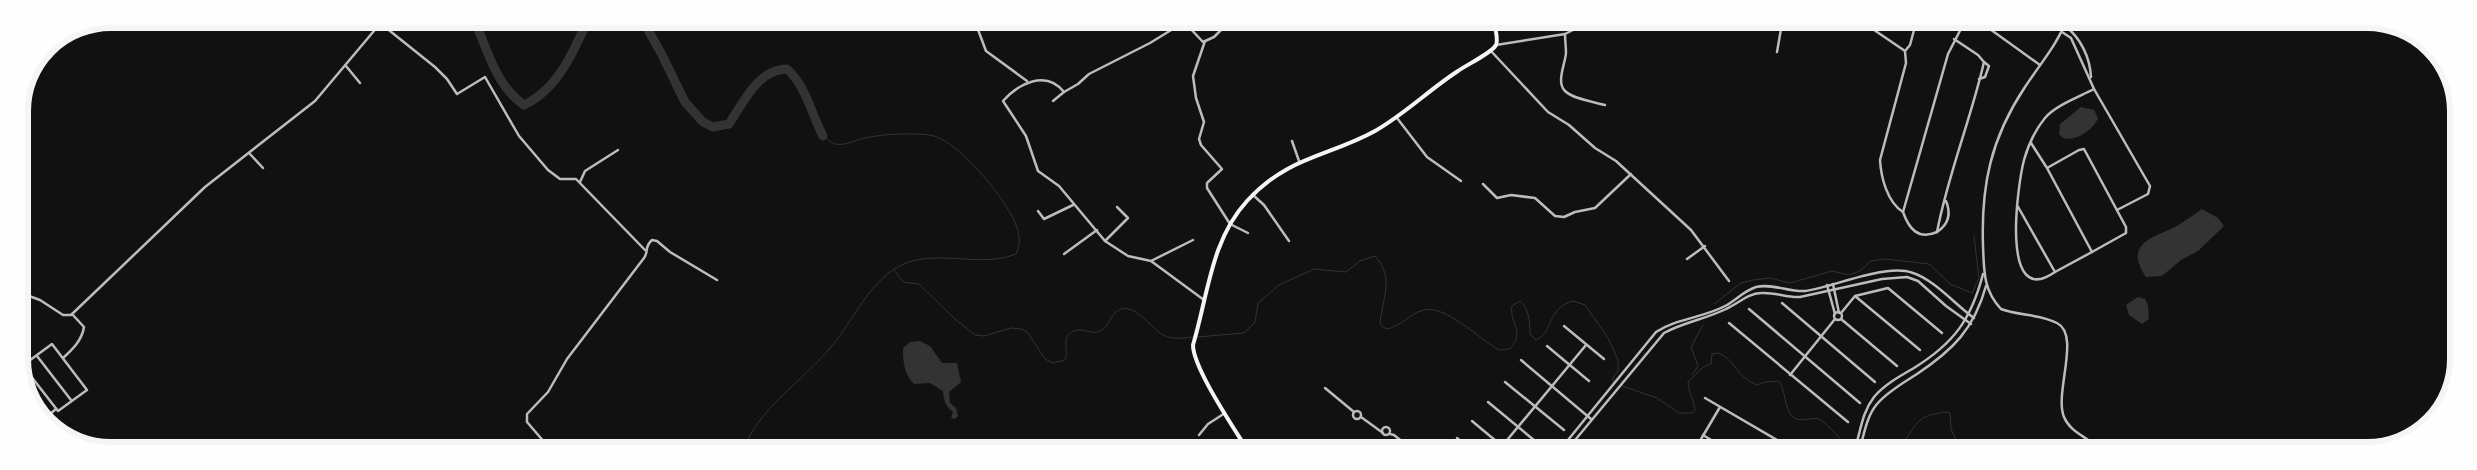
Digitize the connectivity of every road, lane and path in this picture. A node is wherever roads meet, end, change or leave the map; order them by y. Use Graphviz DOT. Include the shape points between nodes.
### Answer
graph roads {
  1 [pos="376,28"];
  2 [pos="386,28"];
  3 [pos="977,28"];
  4 [pos="1171,28"];
  5 [pos="1190,28"];
  6 [pos="1225,28"];
  7 [pos="1495,28"];
  8 [pos="1576,28"];
  9 [pos="1780,28"];
  10 [pos="1871,28"];
  11 [pos="1915,28"];
  12 [pos="1961,28"];
  13 [pos="1989,28"];
  14 [pos="2063,28"];
  15 [pos="2067,28"];
  16 [pos="2062,32"];
  17 [pos="1565,34"];
  18 [pos="1954,39"];
  19 [pos="1205,41"];
  20 [pos="1496,45"];
  21 [pos="1490,50"];
  22 [pos="1905,51"];
  23 [pos="2084,51"];
  24 [pos="1777,52"];
  25 [pos="2077,52"];
  26 [pos="1984,62"];
  27 [pos="2040,65"];
  28 [pos="346,66"];
  29 [pos="2091,78"];
  30 [pos="1979,79"];
  31 [pos="1027,81"];
  32 [pos="360,83"];
  33 [pos="2094,89"];
  34 [pos="1064,92"];
  35 [pos="1053,101"];
  36 [pos="1606,105"];
  37 [pos="1396,117"];
  38 [pos="1292,141"];
  39 [pos="2031,143"];
  40 [pos="618,150"];
  41 [pos="249,153"];
  42 [pos="1299,161"];
  43 [pos="263,168"];
  44 [pos="2047,168"];
  45 [pos="1631,174"];
  46 [pos="1461,181"];
  47 [pos="580,182"];
  48 [pos="1483,184"];
  49 [pos="1253,195"];
  50 [pos="1946,200"];
  51 [pos="1073,205"];
  52 [pos="2017,205"];
  53 [pos="1117,207"];
  54 [pos="2117,210"];
  55 [pos="1038,211"];
  56 [pos="1903,212"];
  57 [pos="1230,224"];
  58 [pos="1097,230"];
  59 [pos="1937,232"];
  60 [pos="1248,233"];
  61 [pos="1193,240"];
  62 [pos="1106,241"];
  63 [pos="1289,241"];
  64 [pos="1705,246"];
  65 [pos="645,250"];
  66 [pos="2092,252"];
  67 [pos="1064,254"];
  68 [pos="1687,259"];
  69 [pos="1151,261"];
  70 [pos="2055,272"];
  71 [pos="1983,274"];
  72 [pos="718,280"];
  73 [pos="1729,281"];
  74 [pos="1833,284"];
  75 [pos="1827,285"];
  76 [pos="1986,286"];
  77 [pos="1834,290"];
  78 [pos="1828,291"];
  79 [pos="1942,292"];
  80 [pos="28,296"];
  81 [pos="1855,296"];
  82 [pos="1938,298"];
  83 [pos="1204,300"];
  84 [pos="1782,304"];
  85 [pos="1962,308"];
  86 [pos="1749,309"];
  87 [pos="1840,313"];
  88 [pos="72,314"];
  89 [pos="1835,314"];
  90 [pos="1957,314"];
  91 [pos="1969,314"];
  92 [pos="1974,318"];
  93 [pos="1835,319"];
  94 [pos="1841,319"];
  95 [pos="1966,320"];
  96 [pos="1729,323"];
  97 [pos="1971,324"];
  98 [pos="1564,326"];
  99 [pos="1942,333"];
  100 [pos="1821,337"];
  101 [pos="1586,345"];
  102 [pos="1547,346"];
  103 [pos="1920,350"];
  104 [pos="37,356"];
  105 [pos="1805,356"];
  106 [pos="63,358"];
  107 [pos="1604,359"];
  108 [pos="1521,360"];
  109 [pos="28,362"];
  110 [pos="1570,365"];
  111 [pos="1897,366"];
  112 [pos="29,374"];
  113 [pos="1790,375"];
  114 [pos="1589,381"];
  115 [pos="1505,382"];
  116 [pos="1875,382"];
  117 [pos="1552,386"];
  118 [pos="1325,388"];
  119 [pos="1705,398"];
  120 [pos="72,400"];
  121 [pos="1488,402"];
  122 [pos="1860,403"];
  123 [pos="1535,406"];
  124 [pos="1720,407"];
  125 [pos="57,408"];
  126 [pos="1354,412"];
  127 [pos="1226,413"];
  128 [pos="49,415"];
  129 [pos="1588,416"];
  130 [pos="1361,418"];
  131 [pos="1591,419"];
  132 [pos="1472,421"];
  133 [pos="1848,422"];
  134 [pos="1518,426"];
  135 [pos="1564,430"];
  136 [pos="1383,433"];
  137 [pos="1199,434"];
  138 [pos="1390,434"];
  139 [pos="1703,435"];
  140 [pos="1457,438"];
  141 [pos="545,442"];
  142 [pos="1243,442"];
  143 [pos="1402,442"];
  144 [pos="1462,442"];
  145 [pos="1497,442"];
  146 [pos="1505,442"];
  147 [pos="1537,442"];
  148 [pos="1566,442"];
  149 [pos="1573,442"];
  150 [pos="1699,442"];
  151 [pos="1714,442"];
  152 [pos="1780,442"];
  153 [pos="1856,442"];
  154 [pos="1862,442"];
  155 [pos="2090,442"];
  1 -- 28 [label="street"];
  2 -- 47 [label="street" via="436,68 457,94 485,77 520,136 548,170 560,179 574,178"];
  3 -- 31 [label="street" via="986,51"];
  4 -- 34 [label="street" via="1089,74"];
  5 -- 19 [label="street" via="1201,41"];
  6 -- 19 [label="street"];
  7 -- 20 [label="main road"];
  8 -- 17 [label="street"];
  9 -- 24 [label="street"];
  10 -- 22 [label="street"];
  11 -- 22 [label="street"];
  12 -- 18 [label="street"];
  13 -- 27 [label="street"];
  14 -- 16 [label="street"];
  15 -- 23 [label="street" via="2075,34"];
  16 -- 25 [label="street" via="2072,38"];
  16 -- 27 [label="street"];
  17 -- 20 [label="street"];
  17 -- 36 [label="street" via="1563,88 1571,94"];
  18 -- 26 [label="street"];
  18 -- 56 [label="street"];
  19 -- 57 [label="street" via="1193,76 1204,122 1199,139 1222,169 1207,183 1207,188"];
  20 -- 21 [label="main road"];
  21 -- 37 [label="main road"];
  21 -- 45 [label="street" via="1548,112 1569,124"];
  22 -- 56 [label="street" via="1906,63 1880,160 1889,196"];
  23 -- 25 [label="street"];
  23 -- 29 [label="street"];
  25 -- 29 [label="street"];
  26 -- 30 [label="street"];
  26 -- 30 [label="street" via="1989,66 1988,72"];
  27 -- 71 [label="street" via="2012,108 1990,164 1982,209"];
  28 -- 32 [label="street"];
  28 -- 41 [label="street" via="315,101"];
  29 -- 33 [label="street"];
  30 -- 50 [label="street"];
  31 -- 34 [label="street" via="1054,82"];
  31 -- 51 [label="street" via="1003,101 1026,136 1035,167 1059,186"];
  33 -- 39 [label="street" via="2048,114"];
  33 -- 54 [label="street" via="2151,189 2148,194"];
  34 -- 35 [label="street"];
  37 -- 42 [label="main road" via="1364,136"];
  37 -- 46 [label="street" via="1427,156"];
  38 -- 42 [label="street"];
  39 -- 44 [label="street"];
  39 -- 52 [label="street" via="2022,167"];
  40 -- 47 [label="street" via="585,171"];
  41 -- 43 [label="street"];
  41 -- 88 [label="street" via="199,192"];
  42 -- 49 [label="main road"];
  44 -- 54 [label="street" via="2084,149"];
  44 -- 66 [label="street"];
  45 -- 48 [label="street" via="1596,208 1562,217 1555,216 1536,199 1511,195 1497,198"];
  45 -- 64 [label="street"];
  47 -- 65 [label="street"];
  49 -- 57 [label="main road"];
  49 -- 63 [label="street"];
  50 -- 59 [label="street"];
  50 -- 59 [label="street" via="1948,220"];
  51 -- 55 [label="street" via="1044,219"];
  51 -- 58 [label="street"];
  52 -- 70 [label="street"];
  52 -- 70 [label="street" via="2016,240 2023,272 2032,279 2040,280"];
  53 -- 62 [label="street" via="1128,219"];
  54 -- 66 [label="street" via="2126,233"];
  56 -- 59 [label="street" via="1909,226 1916,232 1923,235"];
  57 -- 60 [label="street"];
  57 -- 83 [label="main road" via="1219,246"];
  58 -- 62 [label="street"];
  58 -- 67 [label="street"];
  61 -- 69 [label="street"];
  62 -- 69 [label="street" via="1128,256"];
  64 -- 68 [label="street"];
  64 -- 73 [label="street"];
  65 -- 72 [label="street" via="654,240"];
  65 -- 141 [label="street" via="644,258 567,359 548,392 527,414 527,422"];
  66 -- 70 [label="street"];
  69 -- 83 [label="street"];
  71 -- 76 [label="street"];
  71 -- 91 [label="street"];
  74 -- 75 [label="street"];
  74 -- 77 [label="street"];
  74 -- 79 [label="street" via="1901,270 1918,275"];
  75 -- 78 [label="street"];
  75 -- 129 [label="street" via="1794,291 1757,287 1742,293 1727,305 1662,328"];
  76 -- 92 [label="street"];
  76 -- 155 [label="street" via="2001,309 2053,321 2065,329 2067,352 2063,415 2074,431"];
  77 -- 78 [label="street"];
  77 -- 82 [label="street" via="1899,276 1918,281"];
  77 -- 87 [label="street"];
  78 -- 89 [label="street"];
  78 -- 131 [label="street" via="1788,298 1760,293 1664,333"];
  79 -- 82 [label="street"];
  79 -- 85 [label="street"];
  80 -- 88 [label="street" via="63,315"];
  81 -- 87 [label="street"];
  81 -- 99 [label="street" via="1888,288"];
  81 -- 103 [label="street"];
  82 -- 90 [label="street"];
  83 -- 127 [label="main road" via="1193,345 1196,362"];
  84 -- 100 [label="street"];
  85 -- 90 [label="street"];
  85 -- 91 [label="street"];
  86 -- 105 [label="street"];
  87 -- 89 [label="street"];
  87 -- 94 [label="street"];
  88 -- 106 [label="street" via="84,327 75,346"];
  89 -- 93 [label="street"];
  90 -- 95 [label="street"];
  91 -- 92 [label="street"];
  91 -- 95 [label="street"];
  92 -- 97 [label="street"];
  93 -- 94 [label="street"];
  93 -- 100 [label="street"];
  94 -- 111 [label="street"];
  95 -- 97 [label="street"];
  95 -- 153 [label="street" via="1947,344 1875,396 1864,412"];
  96 -- 113 [label="street"];
  97 -- 154 [label="street" via="1954,346 1877,404"];
  98 -- 101 [label="street"];
  100 -- 105 [label="street"];
  100 -- 116 [label="street"];
  101 -- 107 [label="street"];
  101 -- 110 [label="street"];
  102 -- 110 [label="street"];
  104 -- 106 [label="street" via="52,344"];
  104 -- 109 [label="street"];
  104 -- 120 [label="street"];
  105 -- 113 [label="street"];
  105 -- 122 [label="street"];
  106 -- 120 [label="street" via="87,390"];
  108 -- 117 [label="street"];
  110 -- 114 [label="street"];
  110 -- 117 [label="street"];
  112 -- 125 [label="street"];
  113 -- 133 [label="street"];
  115 -- 123 [label="street"];
  117 -- 123 [label="street"];
  117 -- 129 [label="street"];
  118 -- 126 [label="street"];
  119 -- 124 [label="street"];
  120 -- 125 [label="street" via="58,411"];
  121 -- 134 [label="street"];
  123 -- 134 [label="street"];
  123 -- 135 [label="street"];
  124 -- 139 [label="street"];
  124 -- 152 [label="street"];
  125 -- 128 [label="street"];
  126 -- 130 [label="street" via="1355,418"];
  126 -- 130 [label="street" via="1360,412"];
  127 -- 137 [label="street"];
  127 -- 142 [label="main road"];
  129 -- 131 [label="street"];
  129 -- 148 [label="street"];
  130 -- 136 [label="street"];
  131 -- 149 [label="street"];
  132 -- 145 [label="street"];
  134 -- 146 [label="street"];
  134 -- 147 [label="street"];
  136 -- 138 [label="street"];
  136 -- 138 [label="street" via="1383,429 1388,427"];
  138 -- 143 [label="street"];
  139 -- 150 [label="street"];
  139 -- 151 [label="street"];
  140 -- 144 [label="street"];
}
